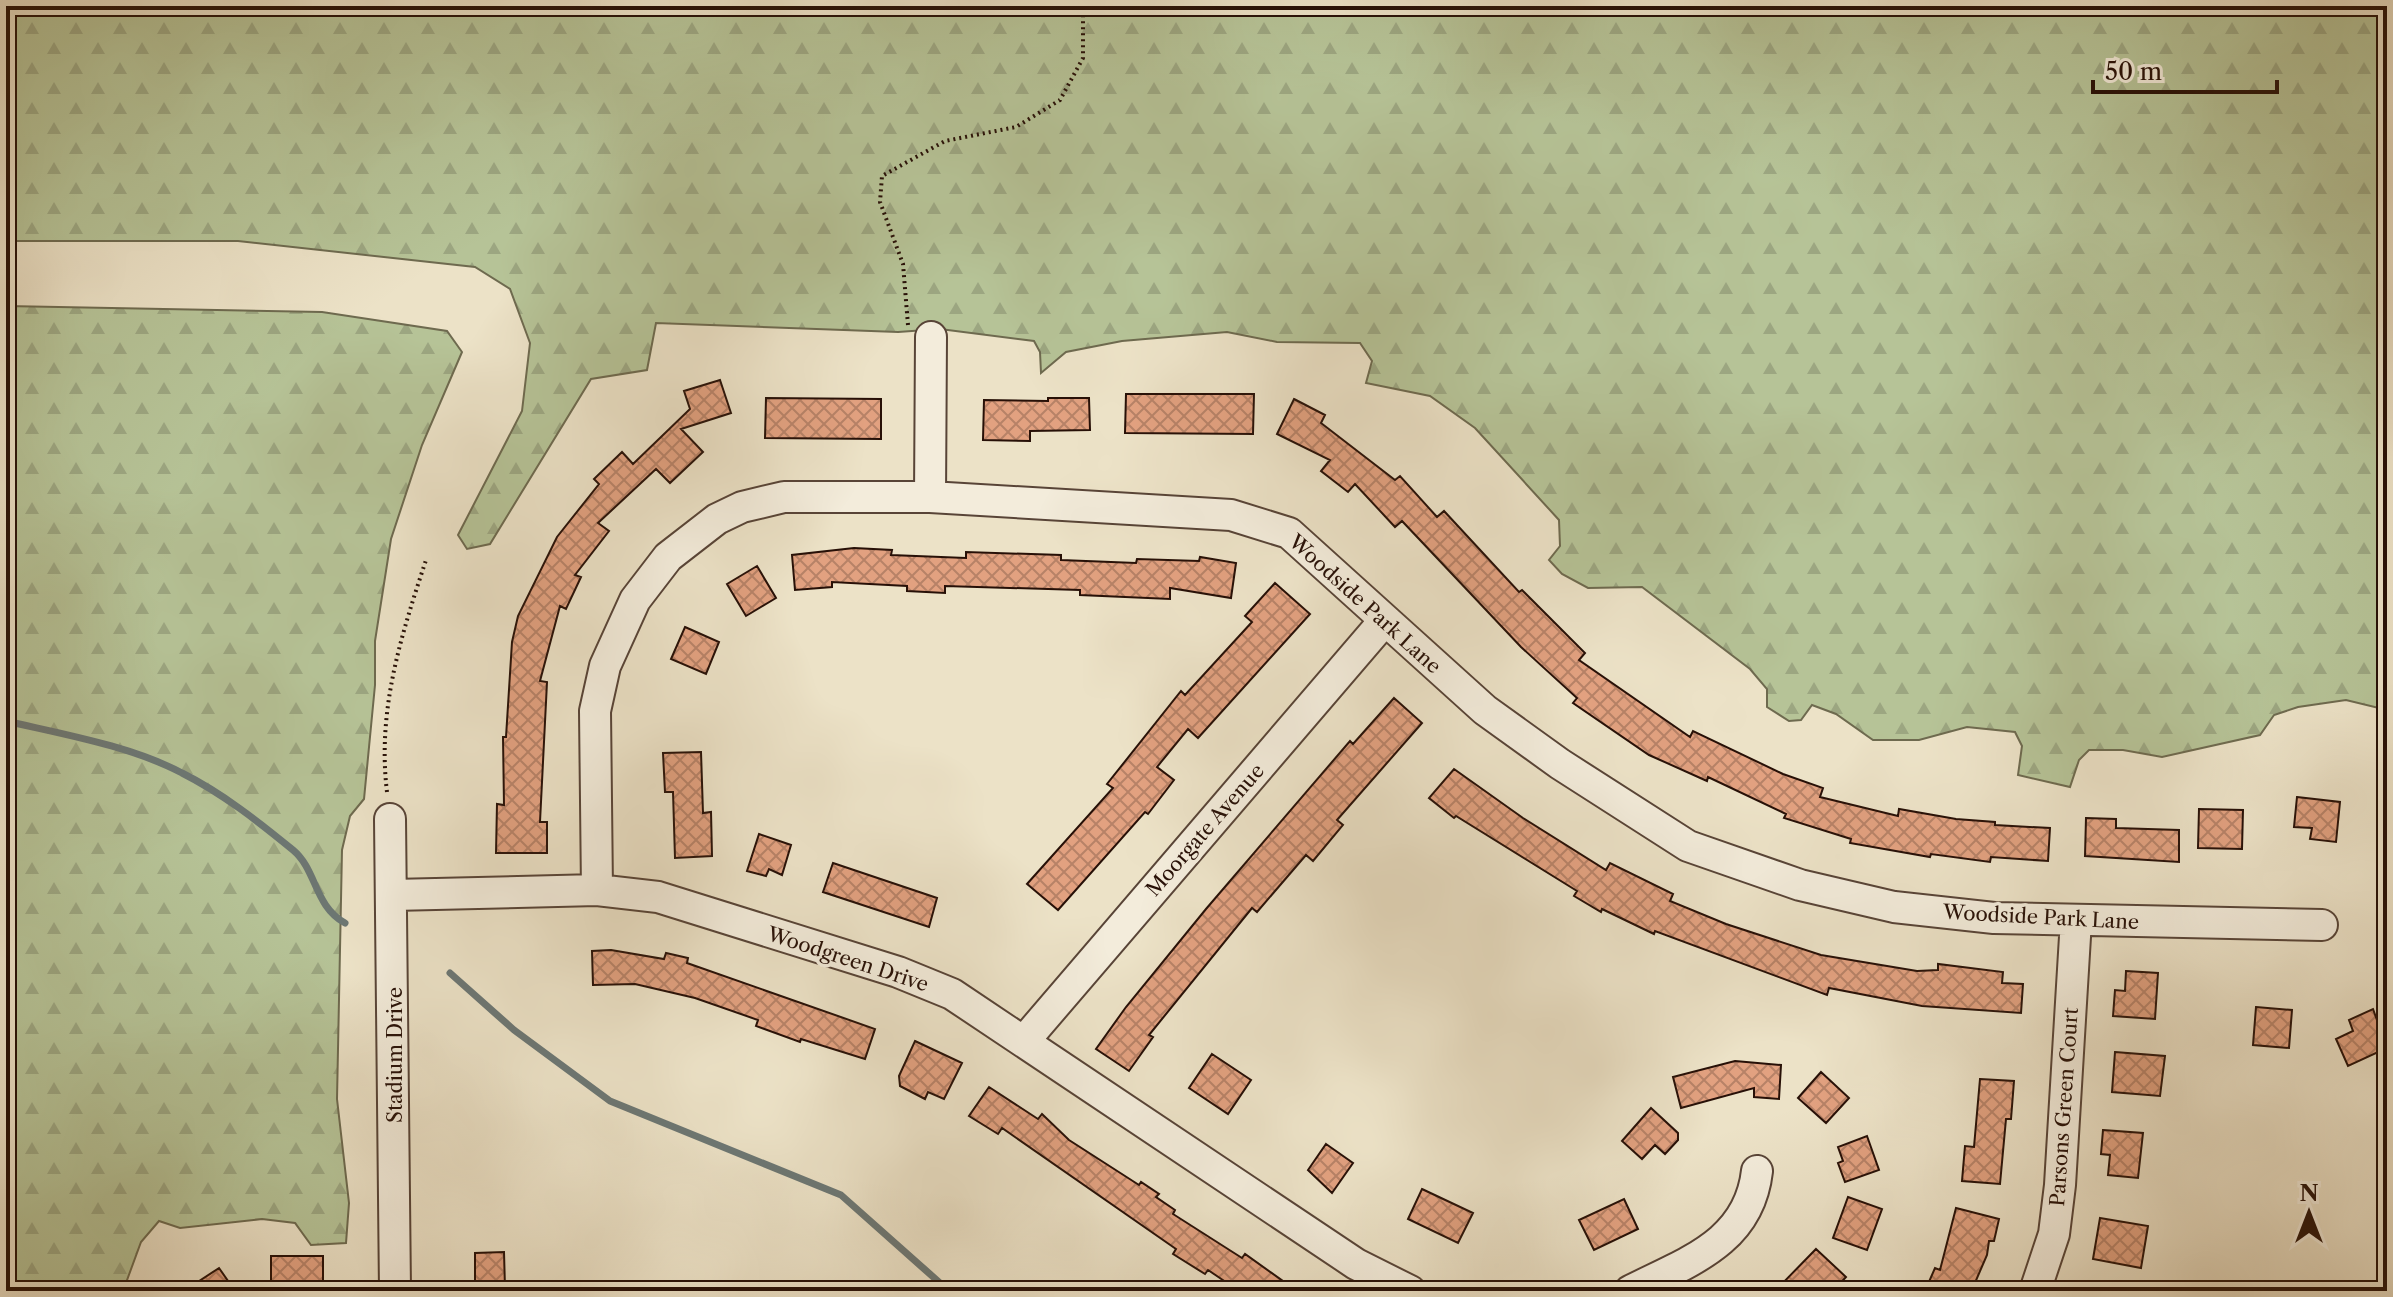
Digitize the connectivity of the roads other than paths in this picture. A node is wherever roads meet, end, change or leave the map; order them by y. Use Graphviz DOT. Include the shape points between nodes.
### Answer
graph roads {
  1 [pos="920,336"];
  2 [pos="930,497"];
  3 [pos="1385,620"];
  4 [pos="390,819"];
  5 [pos="597,890"];
  6 [pos="393,895"];
  7 [pos="2076,920"];
  8 [pos="2322,925"];
  9 [pos="1025,1040"];
  10 [pos="1757,1171"];
  11 [pos="395,1291"];
  12 [pos="1410,1291"];
  13 [pos="1630,1291"];
  14 [pos="2035,1291"];
  1 -- 2 [label="street"];
  2 -- 3 [label="street, Woodside Park Lane" via="1231,515 1289,533"];
  2 -- 5 [label="street, Woodside Park Lane" via="784,497 717,519 668,557 635,600 605,666 595,711"];
  3 -- 7 [label="street, Woodside Park Lane" via="1485,710 1688,846 1800,885 1894,907"];
  3 -- 9 [label="street, Moorgate Avenue"];
  4 -- 6 [label="street, Stadium Drive"];
  5 -- 6 [label="street, Woodgreen Drive"];
  5 -- 9 [label="street, Woodgreen Drive" via="658,897 898,972 952,994"];
  6 -- 11 [label="street, Stadium Drive"];
  7 -- 8 [label="street, Woodside Park Lane"];
  7 -- 14 [label="street, Parsons Green Court" via="2060,1185 2054,1234"];
  9 -- 12 [label="street, Woodgreen Drive" via="1356,1264"];
  10 -- 13 [label="street" via="1754,1199 1719,1242 1695,1260"];
}
